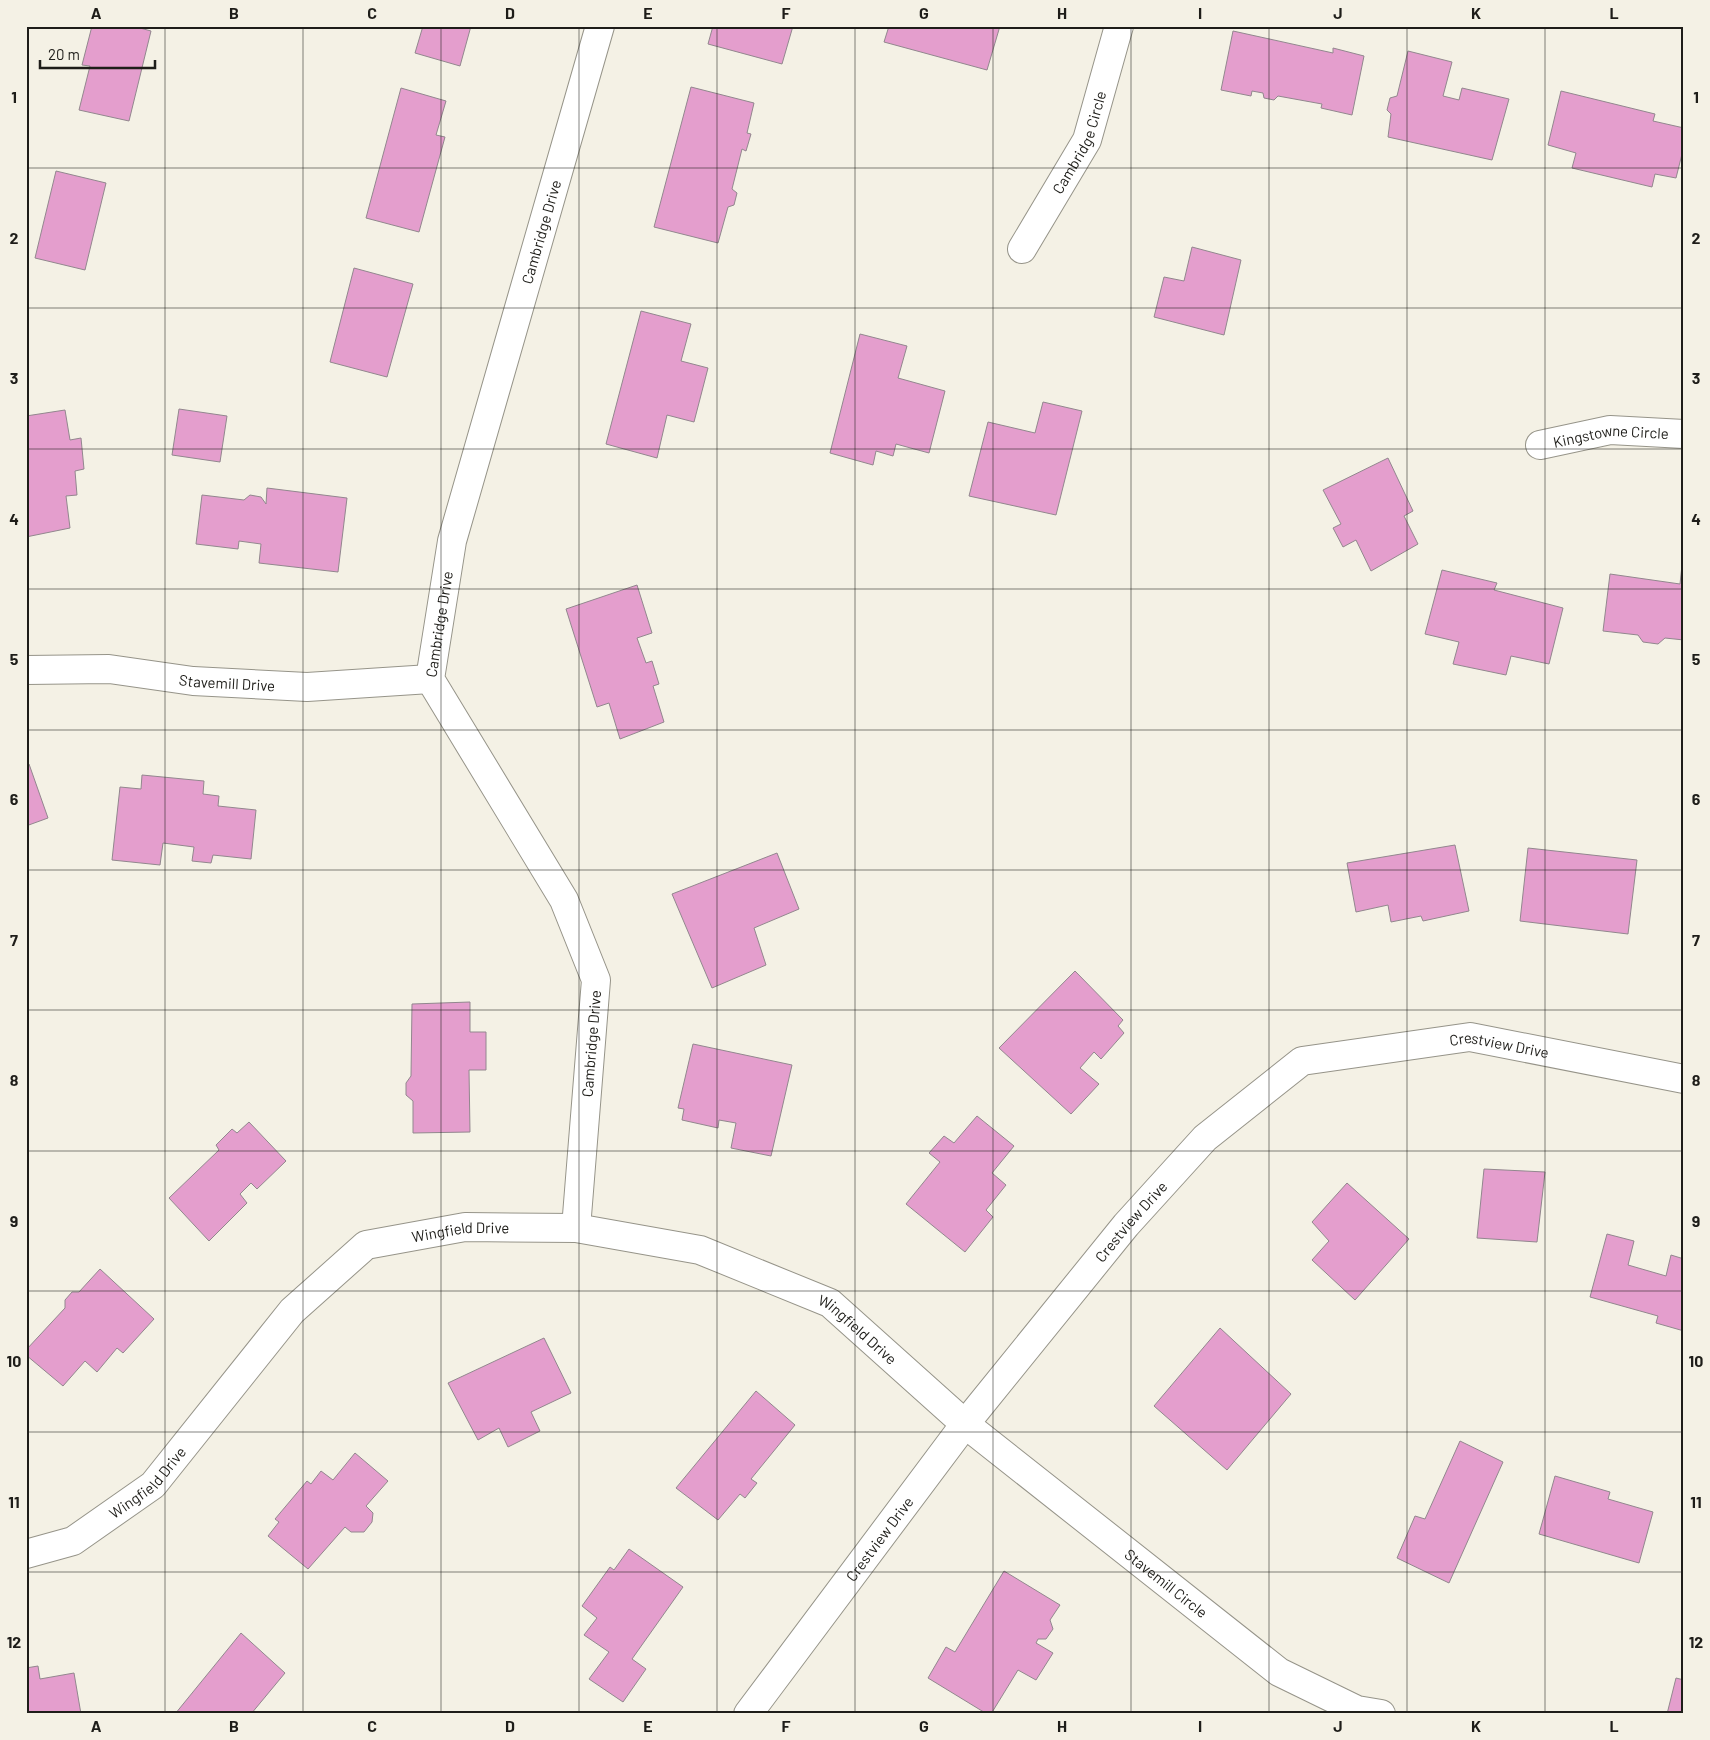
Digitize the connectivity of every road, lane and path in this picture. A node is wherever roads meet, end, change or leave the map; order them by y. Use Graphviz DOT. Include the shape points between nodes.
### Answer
graph roads {
  1 [pos="600,26"];
  2 [pos="1119,26"];
  3 [pos="1022,249"];
  4 [pos="1684,434"];
  5 [pos="1540,445"];
  6 [pos="26,670"];
  7 [pos="430,679"];
  8 [pos="1684,1080"];
  9 [pos="576,1228"];
  10 [pos="965,1424"];
  11 [pos="26,1554"];
  12 [pos="748,1714"];
  13 [pos="1381,1714"];
  1 -- 7 [label="street, Cambridge Drive" via="452,541"];
  2 -- 3 [label="street, Cambridge Circle" via="1087,140"];
  4 -- 5 [label="street, Kingstowne Circle" via="1610,430"];
  6 -- 7 [label="street, Stavemill Drive" via="109,669 193,680 307,687"];
  7 -- 9 [label="street, Cambridge Drive" via="564,900 596,980"];
  8 -- 10 [label="street, Crestview Drive" via="1470,1037 1302,1061 1205,1138 1126,1225"];
  9 -- 10 [label="street, Wingfield Drive" via="700,1250 830,1302"];
  9 -- 11 [label="street, Wingfield Drive" via="465,1227 366,1246 292,1311 153,1484 73,1541"];
  10 -- 12 [label="street, Crestview Drive"];
  10 -- 13 [label="street, Stavemill Circle" via="1279,1672 1357,1710"];
}
